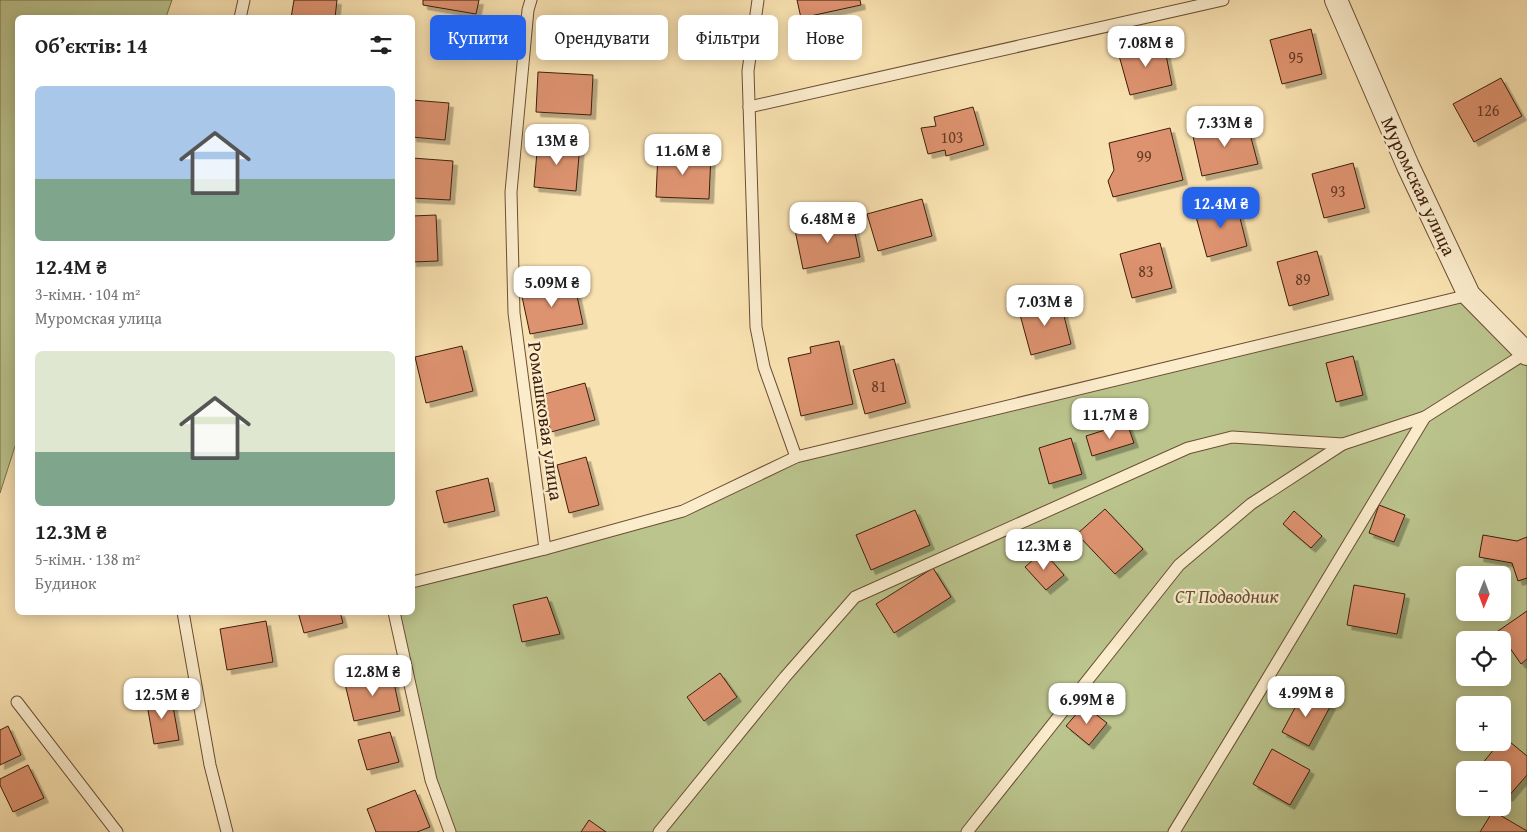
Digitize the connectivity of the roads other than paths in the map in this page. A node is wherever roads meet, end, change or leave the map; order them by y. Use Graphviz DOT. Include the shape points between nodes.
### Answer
graph roads {
  1 [pos="244,0"];
  2 [pos="530,0"];
  3 [pos="758,0"];
  4 [pos="1223,0"];
  5 [pos="1336,0"];
  6 [pos="241,15"];
  7 [pos="749,106"];
  8 [pos="1469,295"];
  9 [pos="1527,354"];
  10 [pos="1425,417"];
  11 [pos="1343,444"];
  12 [pos="796,457"];
  13 [pos="546,549"];
  14 [pos="415,581"];
  15 [pos="184,615"];
  16 [pos="395,615"];
  17 [pos="17,702"];
  18 [pos="117,832"];
  19 [pos="227,832"];
  20 [pos="450,832"];
  21 [pos="659,832"];
  22 [pos="967,832"];
  23 [pos="1174,832"];
  1 -- 6 [label="lane"];
  2 -- 13 [label="lane, Ромашковая улица" via="511,192 514,313"];
  3 -- 7 [label="lane" via="748,71"];
  4 -- 7 [label="lane"];
  5 -- 8 [label="street, Муромская улица" via="1408,166"];
  7 -- 12 [label="lane" via="756,327 764,367"];
  8 -- 9 [label="street, Муромская улица"];
  8 -- 12 [label="lane"];
  9 -- 10 [label="lane"];
  10 -- 11 [label="lane"];
  10 -- 23 [label="lane"];
  11 -- 21 [label="lane" via="1232,437 1188,448 855,598 785,677"];
  11 -- 22 [label="lane" via="1251,504 1179,565"];
  12 -- 13 [label="lane" via="683,511"];
  13 -- 14 [label="lane"];
  15 -- 19 [label="lane" via="210,765"];
  16 -- 20 [label="lane" via="432,780"];
  17 -- 18 [label="lane"];
}
